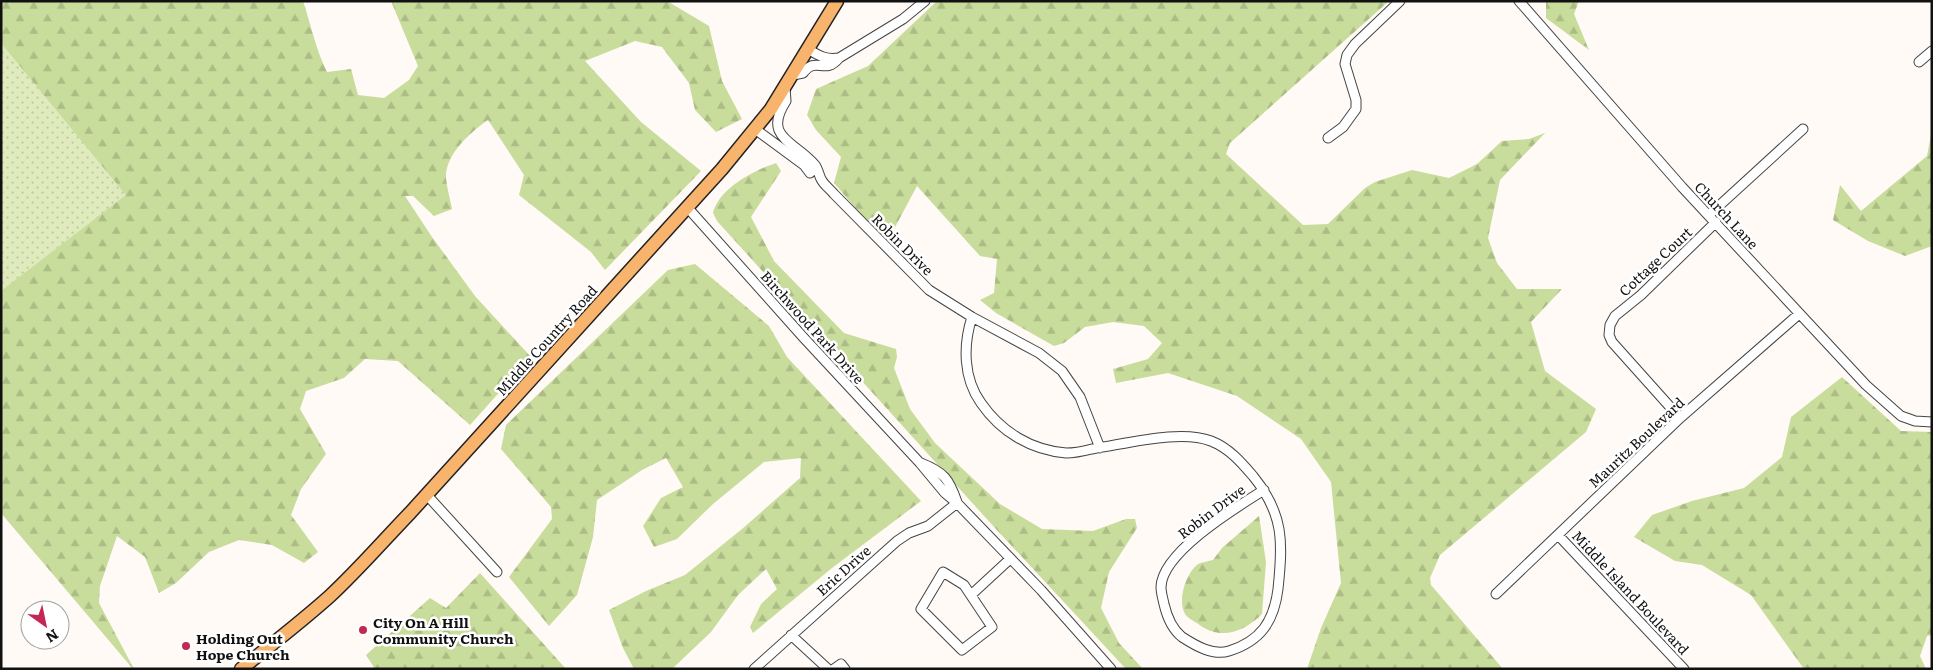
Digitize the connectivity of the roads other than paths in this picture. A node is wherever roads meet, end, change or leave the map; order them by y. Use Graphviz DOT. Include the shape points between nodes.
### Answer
graph roads {
  1 [pos="837,1"];
  2 [pos="925,1"];
  3 [pos="1400,1"];
  4 [pos="1519,1"];
  5 [pos="808,49"];
  6 [pos="1932,51"];
  7 [pos="840,58"];
  8 [pos="1919,62"];
  9 [pos="792,75"];
  10 [pos="785,88"];
  11 [pos="1803,129"];
  12 [pos="755,130"];
  13 [pos="1328,138"];
  14 [pos="822,180"];
  15 [pos="687,207"];
  16 [pos="1709,215"];
  17 [pos="1716,222"];
  18 [pos="1798,314"];
  19 [pos="972,317"];
  20 [pos="1680,418"];
  21 [pos="1932,422"];
  22 [pos="1100,448"];
  23 [pos="920,463"];
  24 [pos="1264,490"];
  25 [pos="426,494"];
  26 [pos="957,503"];
  27 [pos="1558,535"];
  28 [pos="1010,559"];
  29 [pos="497,572"];
  30 [pos="1496,594"];
  31 [pos="971,595"];
  32 [pos="791,635"];
  33 [pos="241,669"];
  34 [pos="754,669"];
  35 [pos="828,669"];
  36 [pos="834,669"];
  37 [pos="845,669"];
  38 [pos="1111,669"];
  39 [pos="1684,669"];
  1 -- 5 [label="main road, Middle Country Road"];
  2 -- 7 [label="street"];
  3 -- 13 [label="street" via="1347,55 1345,64 1356,109 1343,127"];
  4 -- 16 [label="street, Church Lane"];
  5 -- 7 [label="street" via="821,57"];
  5 -- 9 [label="main road, Middle Country Road"];
  6 -- 8 [label="street"];
  7 -- 9 [label="street" via="831,66 813,64 803,73"];
  9 -- 10 [label="main road, Middle Country Road"];
  10 -- 12 [label="main road, Middle Country Road"];
  10 -- 14 [label="street, Robin Drive" via="786,101 778,113 779,131 816,167"];
  11 -- 16 [label="street"];
  12 -- 14 [label="street, Robin Drive" via="797,165"];
  12 -- 15 [label="main road, Middle Country Road"];
  14 -- 19 [label="street, Robin Drive" via="929,290"];
  15 -- 23 [label="street, Birchwood Park Drive"];
  15 -- 25 [label="main road, Middle Country Road"];
  16 -- 17 [label="street, Church Lane"];
  17 -- 18 [label="street, Church Lane"];
  17 -- 20 [label="street, Cottage Court" via="1615,316 1609,335"];
  18 -- 20 [label="street, Mauritz Boulevard"];
  18 -- 21 [label="street, Church Lane" via="1889,407 1915,421"];
  19 -- 22 [label="street, Robin Drive" via="1038,353 1062,371 1080,397"];
  19 -- 22 [label="street, Robin Drive" via="966,335 966,361 972,391 989,416 1009,434 1037,447 1068,453"];
  20 -- 27 [label="street, Mauritz Boulevard"];
  22 -- 24 [label="street, Robin Drive" via="1149,438 1180,436 1210,440 1237,456"];
  23 -- 26 [label="street, Birchwood Park Drive" via="936,489"];
  23 -- 26 [label="street, Birchwood Park Drive" via="938,470 951,484"];
  24 -- 24 [label="street, Robin Drive" via="1186,546 1167,568 1161,587 1166,614 1175,632 1196,646 1220,654 1245,646 1265,630 1276,605 1281,561 1280,526"];
  25 -- 29 [label="street"];
  25 -- 33 [label="main road, Middle Country Road" via="329,596"];
  26 -- 28 [label="street, Birchwood Park Drive"];
  26 -- 32 [label="street, Eric Drive" via="928,526 903,536"];
  27 -- 30 [label="street, Mauritz Boulevard"];
  27 -- 39 [label="street, Middle Island Boulevard"];
  28 -- 31 [label="street"];
  28 -- 38 [label="street, Birchwood Park Drive"];
  31 -- 31 [label="street" via="964,585 943,572 921,609 962,650 992,627"];
  32 -- 34 [label="street, Eric Drive"];
  32 -- 35 [label="street"];
  36 -- 37 [label="street" via="840,664"];
}
